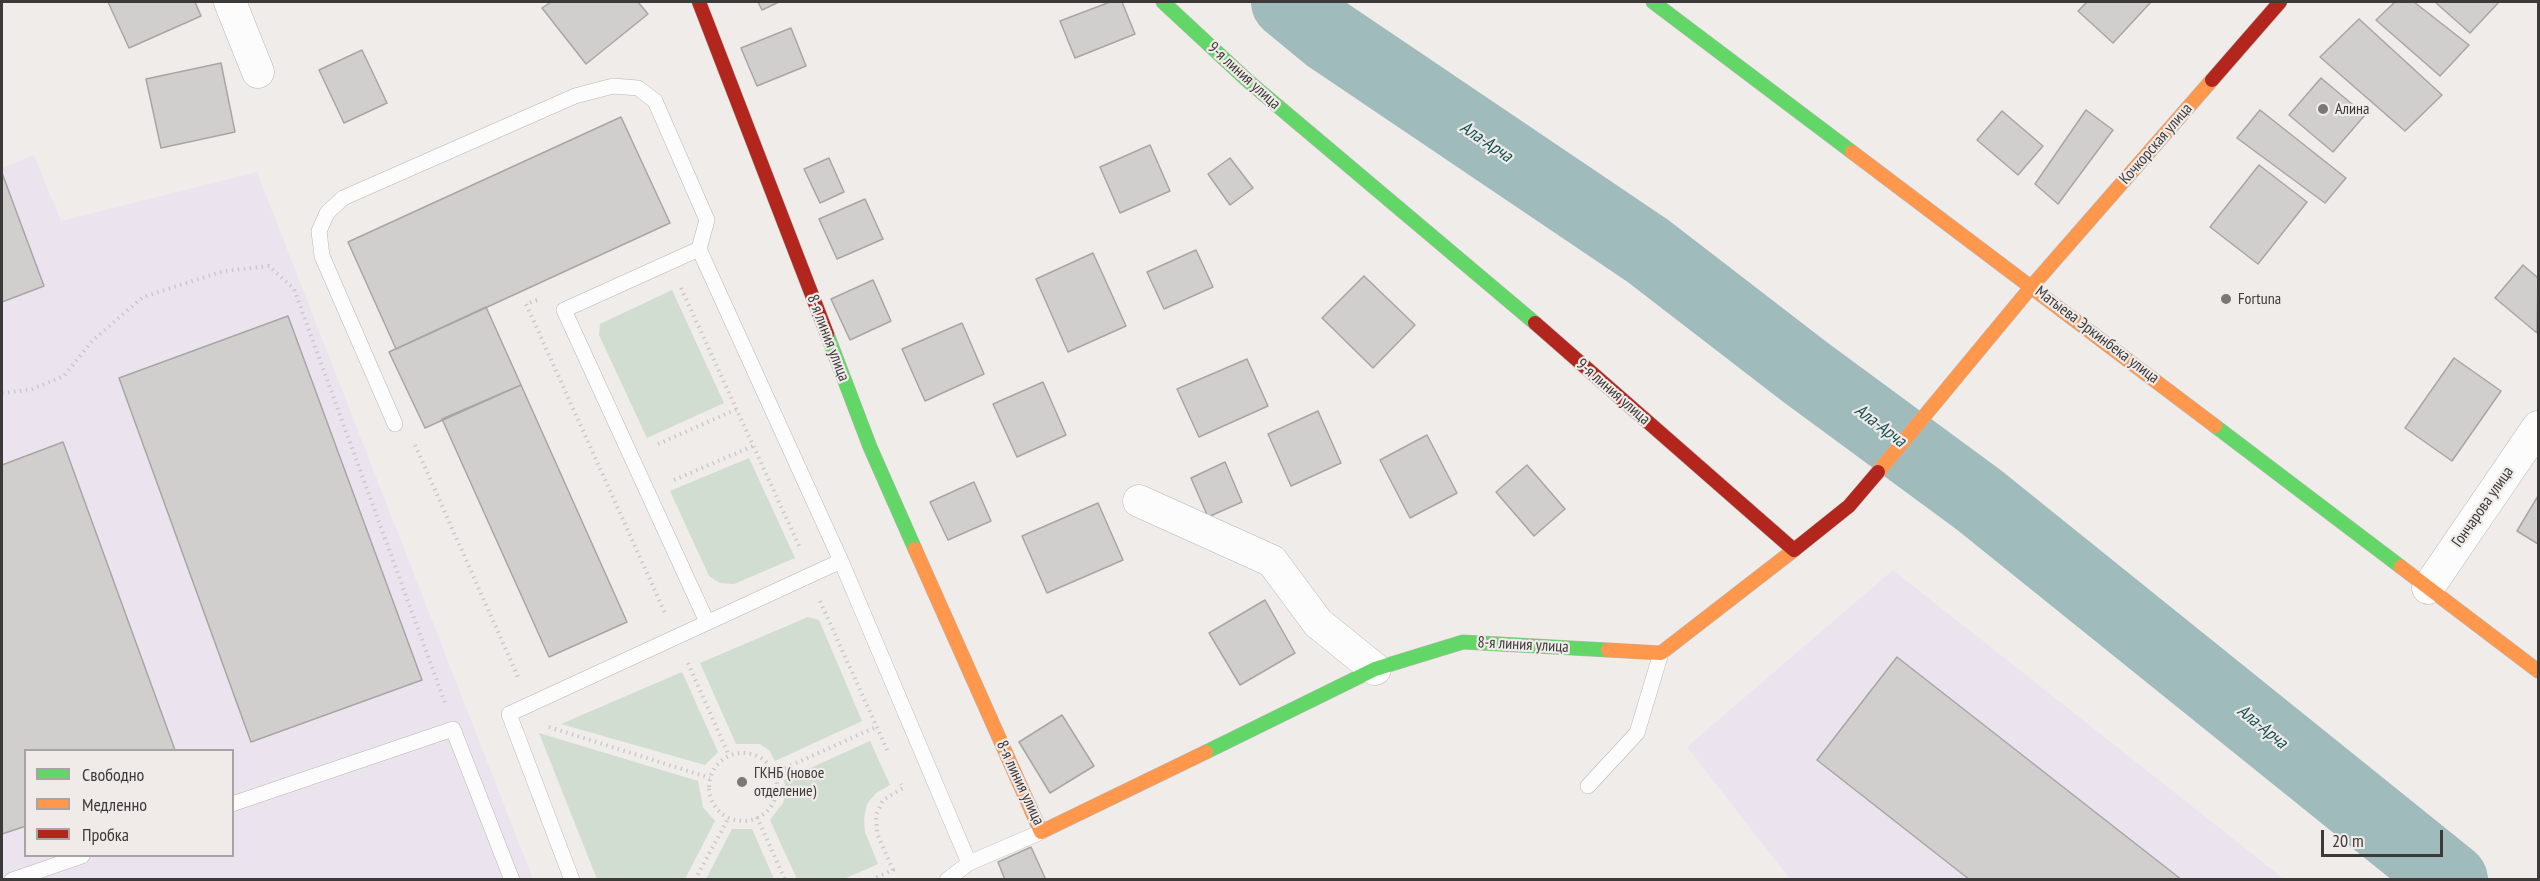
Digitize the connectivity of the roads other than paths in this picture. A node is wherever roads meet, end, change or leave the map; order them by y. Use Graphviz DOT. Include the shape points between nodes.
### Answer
graph roads {
  1 [pos="230,2"];
  2 [pos="699,2"];
  3 [pos="1162,2"];
  4 [pos="1653,2"];
  5 [pos="2280,2"];
  6 [pos="258,72"];
  7 [pos="699,249"];
  8 [pos="2032,286"];
  9 [pos="395,424"];
  10 [pos="2538,427"];
  11 [pos="1138,501"];
  12 [pos="1794,550"];
  13 [pos="841,561"];
  14 [pos="2428,588"];
  15 [pos="707,622"];
  16 [pos="1660,653"];
  17 [pos="1375,669"];
  18 [pos="2538,671"];
  19 [pos="1588,786"];
  20 [pos="234,803"];
  21 [pos="1041,832"];
  22 [pos="76,857"];
  23 [pos="969,863"];
  24 [pos="12,879"];
  25 [pos="512,879"];
  26 [pos="572,879"];
  27 [pos="947,879"];
  1 -- 6 [label="street"];
  2 -- 21 [label="street, 8-я линия улица" via="870,447"];
  3 -- 12 [label="street, 9-я линия улица" via="1248,81 1529,318"];
  4 -- 8 [label="street, Матыева Эркинбека улица"];
  5 -- 8 [label="street, Кочкорская улица"];
  7 -- 9 [label="lane" via="707,219 656,101 638,88 613,86 575,96 343,198 327,213 319,231 322,256"];
  7 -- 13 [label="lane"];
  7 -- 15 [label="lane" via="564,310"];
  8 -- 12 [label="street" via="1849,506"];
  8 -- 14 [label="street, Матыева Эркинбека улица"];
  10 -- 14 [label="street, Гончарова улица"];
  11 -- 17 [label="street" via="1272,561 1318,623"];
  12 -- 16 [label="street"];
  13 -- 15 [label="lane"];
  13 -- 23 [label="lane"];
  14 -- 18 [label="street, Матыева Эркинбека улица"];
  15 -- 26 [label="lane" via="509,714"];
  16 -- 17 [label="street, 8-я линия улица" via="1463,642"];
  16 -- 19 [label="lane" via="1637,733"];
  17 -- 21 [label="street, 8-я линия улица"];
  20 -- 25 [label="lane" via="453,729"];
  21 -- 23 [label="lane"];
  22 -- 24 [label="lane"];
  23 -- 27 [label="lane"];
}
